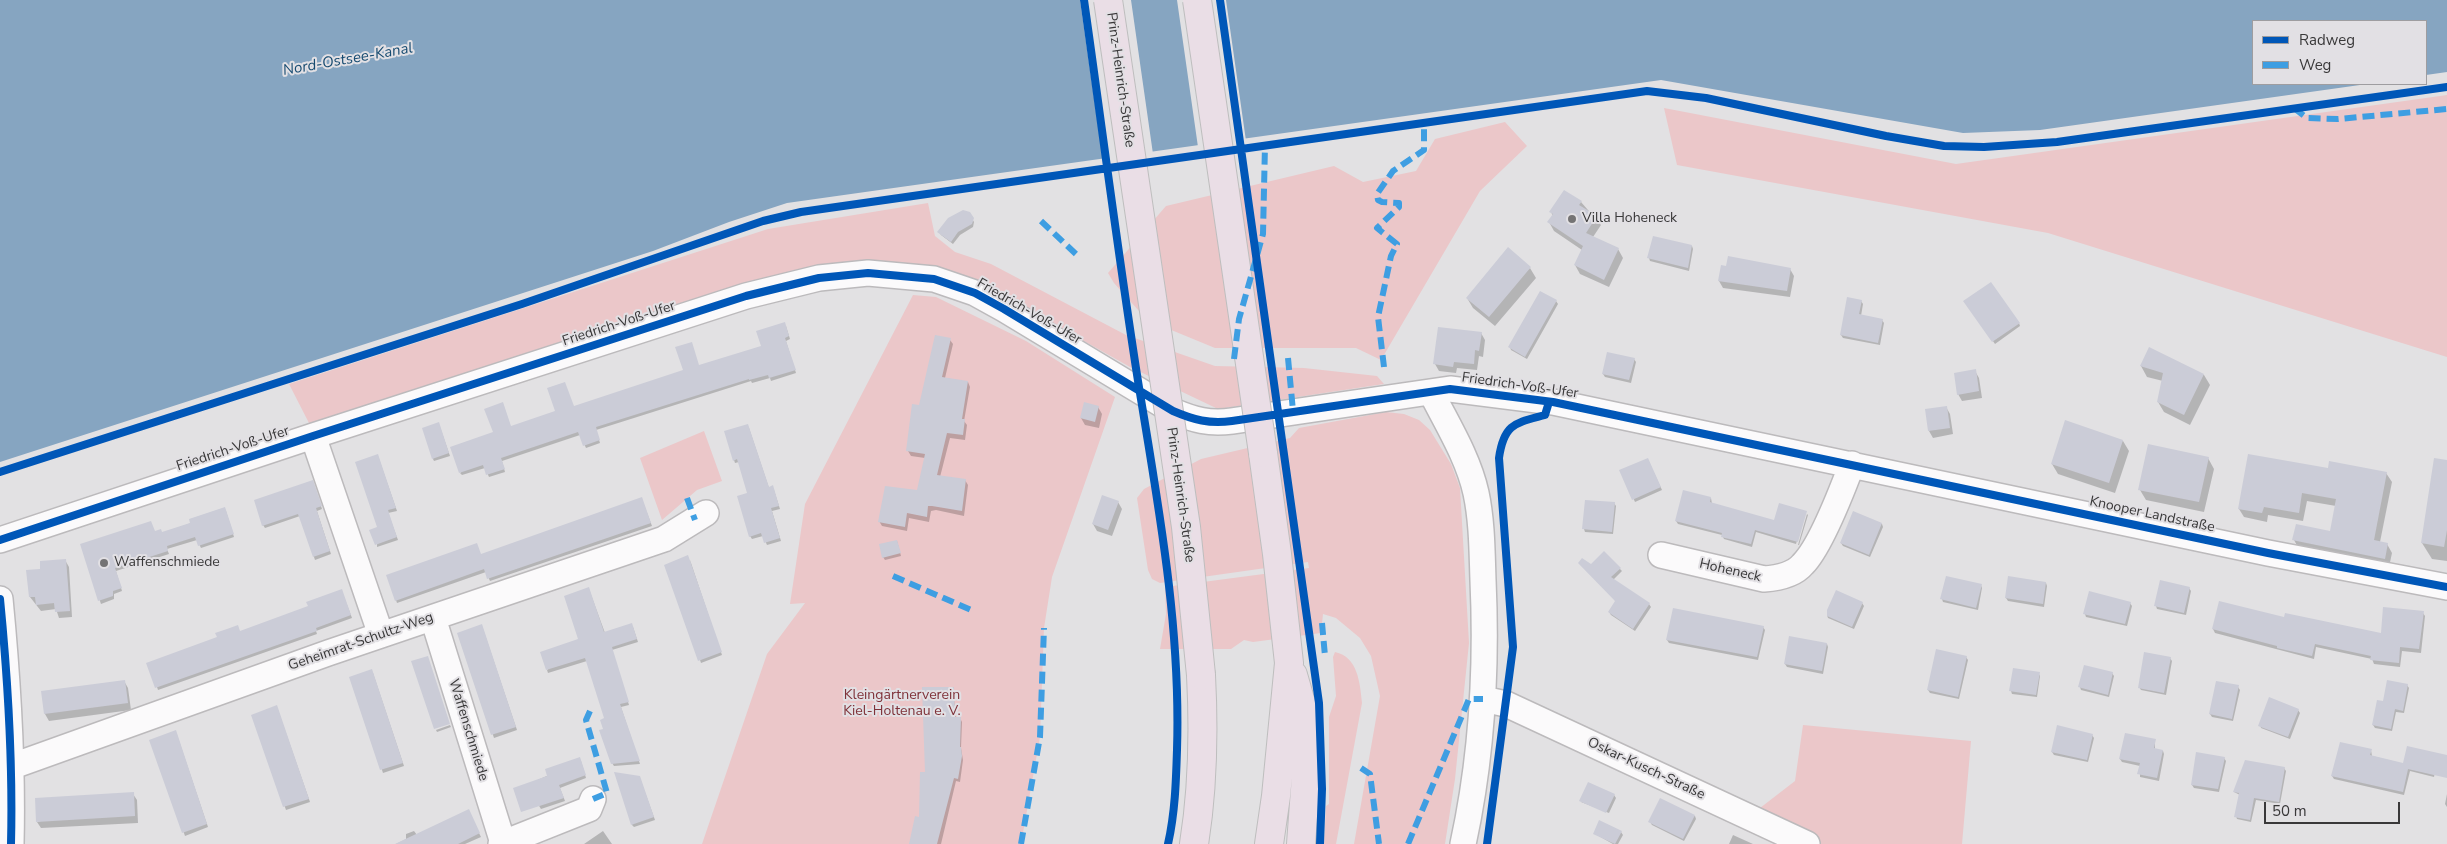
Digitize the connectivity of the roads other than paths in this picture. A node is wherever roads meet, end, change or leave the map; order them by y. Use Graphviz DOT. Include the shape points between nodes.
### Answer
graph roads {
  1 [pos="1108,0"];
  2 [pos="1197,0"];
  3 [pos="1426,393"];
  4 [pos="313,436"];
  5 [pos="1852,464"];
  6 [pos="706,513"];
  7 [pos="0,540"];
  8 [pos="1661,555"];
  9 [pos="2447,587"];
  10 [pos="0,599"];
  11 [pos="433,618"];
  12 [pos="381,635"];
  13 [pos="1289,663"];
  14 [pos="1483,699"];
  15 [pos="13,766"];
  16 [pos="593,799"];
  17 [pos="11,844"];
  18 [pos="502,844"];
  19 [pos="1194,844"];
  20 [pos="1269,844"];
  21 [pos="1301,844"];
  22 [pos="1463,844"];
  23 [pos="1807,844"];
  1 -- 19 [label="highway, Prinz-Heinrich-Straße, bridge" via="1186,527 1202,675 1204,736"];
  2 -- 13 [label="highway, bridge" via="1277,554"];
  3 -- 4 [label="street, Friedrich-Voß-Ufer" via="1232,421 1213,423 1196,420 1173,411 974,293 934,279 868,273 819,278 746,296"];
  3 -- 5 [label="street, Friedrich-Voß-Ufer" via="1470,390 1553,402"];
  3 -- 14 [label="street" via="1464,458 1476,492 1485,619"];
  4 -- 7 [label="street, Friedrich-Voß-Ufer"];
  4 -- 12 [label="street"];
  5 -- 8 [label="street, Hoheneck" via="1812,552 1791,573 1764,579"];
  5 -- 9 [label="street, Knooper Landstraße" via="2268,553"];
  6 -- 11 [label="street, Geheimrat-Schultz-Weg" via="664,539"];
  10 -- 15 [label="street"];
  11 -- 12 [label="street, Geheimrat-Schultz-Weg"];
  11 -- 18 [label="street, Waffenschmiede"];
  12 -- 15 [label="street, Geheimrat-Schultz-Weg"];
  13 -- 20 [label="highway"];
  13 -- 21 [label="highway" via="1305,718 1308,749"];
  14 -- 22 [label="street" via="1472,802"];
  14 -- 23 [label="street, Oskar-Kusch-Straße" via="1506,704"];
  15 -- 17 [label="street"];
  16 -- 18 [label="street, Waffenschmiede" via="590,809"];
}
